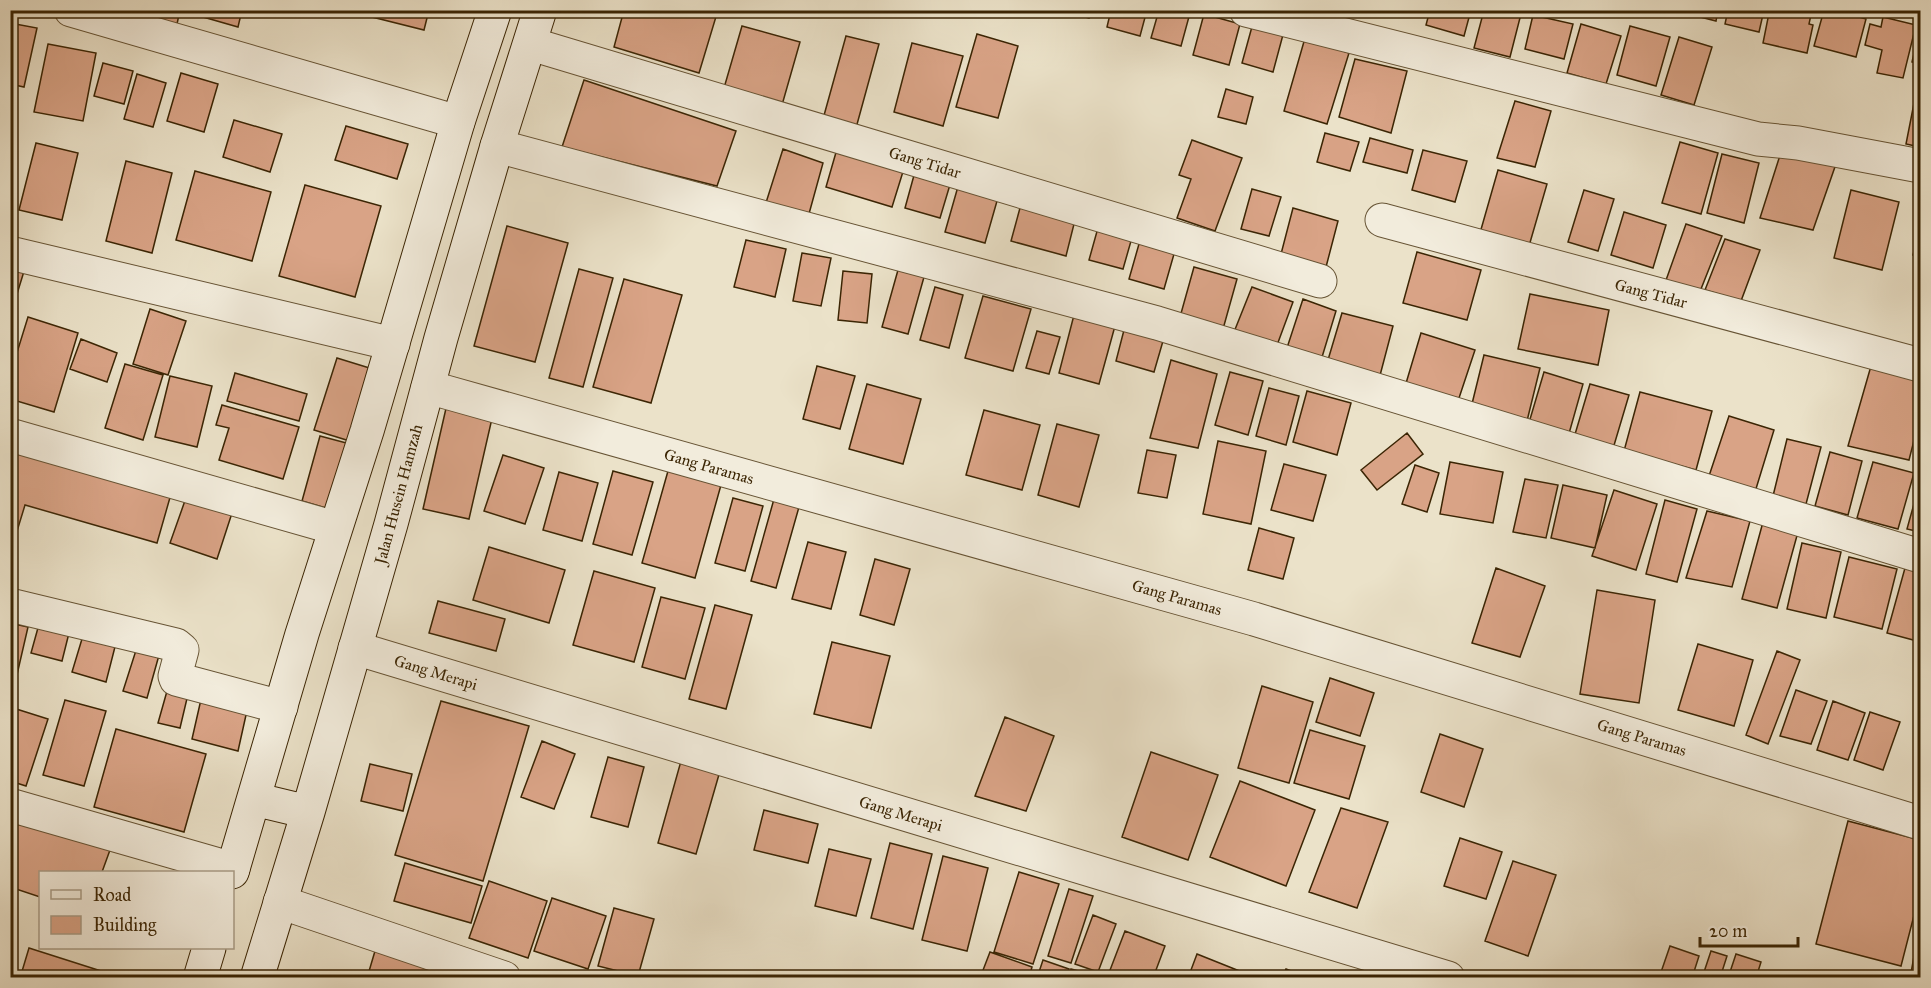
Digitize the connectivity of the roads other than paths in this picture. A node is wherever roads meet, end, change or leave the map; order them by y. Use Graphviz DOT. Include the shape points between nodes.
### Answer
graph roads {
  1 [pos="71,10"];
  2 [pos="495,10"];
  3 [pos="540,10"];
  4 [pos="1246,10"];
  5 [pos="531,44"];
  6 [pos="458,122"];
  7 [pos="497,146"];
  8 [pos="1920,166"];
  9 [pos="1382,220"];
  10 [pos="10,253"];
  11 [pos="1320,281"];
  12 [pos="393,344"];
  13 [pos="1920,365"];
  14 [pos="428,387"];
  15 [pos="10,435"];
  16 [pos="335,528"];
  17 [pos="1920,556"];
  18 [pos="10,605"];
  19 [pos="355,648"];
  20 [pos="281,707"];
  21 [pos="254,799"];
  22 [pos="10,805"];
  23 [pos="308,812"];
  24 [pos="1920,823"];
  25 [pos="233,871"];
  26 [pos="280,902"];
  27 [pos="209,949"];
  28 [pos="200,978"];
  29 [pos="257,978"];
  30 [pos="504,978"];
  31 [pos="1448,978"];
  1 -- 6 [label="street"];
  2 -- 6 [label="street"];
  3 -- 5 [label="street, Jalan Husein Hamzah"];
  4 -- 8 [label="street" via="1758,139"];
  5 -- 7 [label="street, Jalan Husein Hamzah"];
  5 -- 11 [label="street, Gang Tidar"];
  6 -- 12 [label="street"];
  7 -- 14 [label="street, Jalan Husein Hamzah"];
  7 -- 17 [label="street" via="1157,323"];
  9 -- 13 [label="street, Gang Tidar"];
  10 -- 12 [label="street"];
  12 -- 16 [label="street"];
  14 -- 19 [label="street, Jalan Husein Hamzah"];
  14 -- 24 [label="street, Gang Paramas" via="1254,619"];
  15 -- 16 [label="street"];
  16 -- 20 [label="street"];
  18 -- 20 [label="street" via="176,645 182,650 176,679"];
  19 -- 23 [label="street, Jalan Husein Hamzah"];
  19 -- 31 [label="street, Gang Merapi"];
  20 -- 21 [label="street"];
  21 -- 23 [label="street"];
  21 -- 25 [label="street"];
  22 -- 25 [label="street"];
  23 -- 26 [label="street, Jalan Husein Hamzah"];
  26 -- 29 [label="street, Jalan Husein Hamzah"];
  26 -- 30 [label="street"];
  27 -- 28 [label="street"];
}
